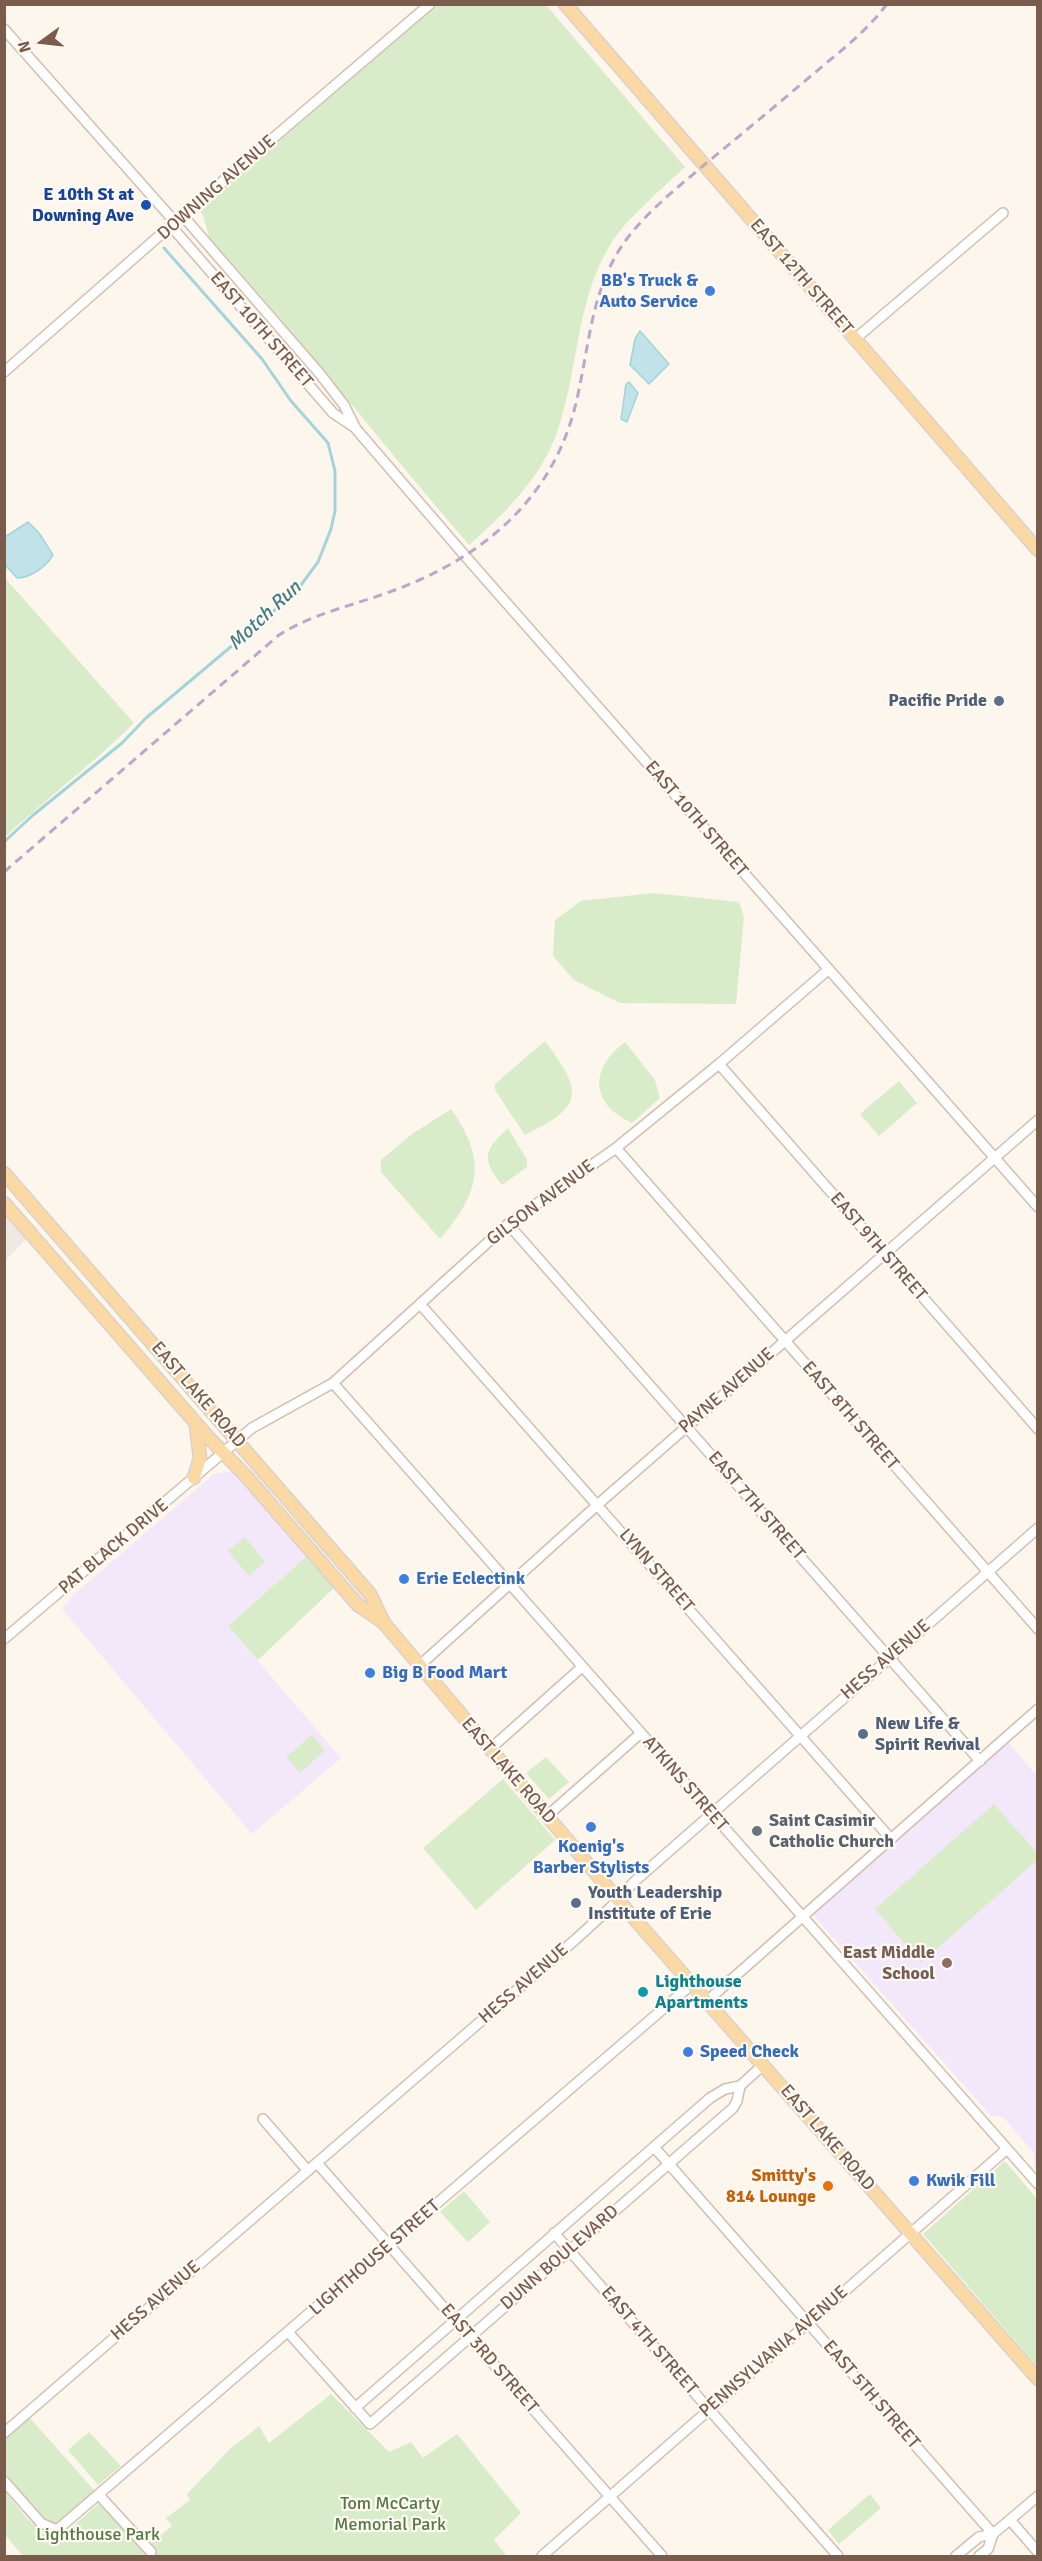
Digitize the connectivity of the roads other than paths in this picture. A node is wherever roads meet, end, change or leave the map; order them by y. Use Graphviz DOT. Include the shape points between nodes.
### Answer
graph roads {
  1 [pos="430,4"];
  2 [pos="565,4"];
  3 [pos="4,29"];
  4 [pos="1003,213"];
  5 [pos="176,221"];
  6 [pos="855,339"];
  7 [pos="4,372"];
  8 [pos="356,429"];
  9 [pos="1038,550"];
  10 [pos="829,969"];
  11 [pos="719,1064"];
  12 [pos="1038,1120"];
  13 [pos="616,1148"];
  14 [pos="994,1158"];
  15 [pos="4,1173"];
  16 [pos="4,1203"];
  17 [pos="1038,1207"];
  18 [pos="508,1224"];
  19 [pos="884,1254"];
  20 [pos="420,1304"];
  21 [pos="784,1341"];
  22 [pos="333,1383"];
  23 [pos="196,1424"];
  24 [pos="686,1426"];
  25 [pos="1038,1429"];
  26 [pos="237,1440"];
  27 [pos="222,1454"];
  28 [pos="194,1478"];
  29 [pos="597,1505"];
  30 [pos="1038,1528"];
  31 [pos="987,1572"];
  32 [pos="509,1585"];
  33 [pos="383,1622"];
  34 [pos="1038,1629"];
  35 [pos="4,1639"];
  36 [pos="889,1658"];
  37 [pos="419,1666"];
  38 [pos="582,1667"];
  39 [pos="1038,1709"];
  40 [pos="641,1733"];
  41 [pos="800,1736"];
  42 [pos="489,1750"];
  43 [pos="980,1761"];
  44 [pos="711,1814"];
  45 [pos="547,1816"];
  46 [pos="891,1839"];
  47 [pos="618,1899"];
  48 [pos="802,1917"];
  49 [pos="692,1984"];
  50 [pos="707,2001"];
  51 [pos="763,2065"];
  52 [pos="740,2086"];
  53 [pos="263,2119"];
  54 [pos="654,2147"];
  55 [pos="1007,2149"];
  56 [pos="317,2163"];
  57 [pos="668,2164"];
  58 [pos="308,2171"];
  59 [pos="1038,2184"];
  60 [pos="555,2233"];
  61 [pos="910,2234"];
  62 [pos="390,2245"];
  63 [pos="569,2250"];
  64 [pos="456,2321"];
  65 [pos="809,2322"];
  66 [pos="288,2332"];
  67 [pos="470,2337"];
  68 [pos="1038,2379"];
  69 [pos="356,2408"];
  70 [pos="709,2409"];
  71 [pos="4,2433"];
  72 [pos="4,2481"];
  73 [pos="99,2495"];
  74 [pos="1038,2496"];
  75 [pos="610,2497"];
  76 [pos="1010,2520"];
  77 [pos="993,2534"];
  78 [pos="151,2552"];
  79 [pos="1038,2552"];
  80 [pos="542,2556"];
  81 [pos="662,2556"];
  82 [pos="838,2556"];
  83 [pos="956,2556"];
  84 [pos="979,2556"];
  1 -- 5 [label="street, DOWNING AVENUE"];
  2 -- 6 [label="main road, EAST 12TH STREET"];
  3 -- 5 [label="street, EAST 10TH STREET"];
  4 -- 6 [label="street"];
  5 -- 7 [label="street, DOWNING AVENUE"];
  5 -- 8 [label="street, EAST 10TH STREET" via="333,413"];
  5 -- 8 [label="street, EAST 10TH STREET" via="320,374 344,405"];
  6 -- 9 [label="main road, EAST 12TH STREET"];
  8 -- 10 [label="street, EAST 10TH STREET"];
  10 -- 11 [label="street, GILSON AVENUE"];
  10 -- 14 [label="street, EAST 10TH STREET"];
  11 -- 13 [label="street, GILSON AVENUE"];
  11 -- 19 [label="street, EAST 9TH STREET"];
  12 -- 14 [label="street, PAYNE AVENUE"];
  13 -- 18 [label="street, GILSON AVENUE"];
  13 -- 21 [label="street, EAST 8TH STREET"];
  14 -- 17 [label="street, EAST 10TH STREET"];
  14 -- 19 [label="street, PAYNE AVENUE"];
  15 -- 26 [label="main road, EAST LAKE ROAD"];
  16 -- 23 [label="main road, EAST LAKE ROAD"];
  18 -- 20 [label="street, GILSON AVENUE"];
  18 -- 24 [label="street, EAST 7TH STREET"];
  19 -- 21 [label="street, PAYNE AVENUE"];
  19 -- 25 [label="street, EAST 9TH STREET"];
  20 -- 22 [label="street, GILSON AVENUE"];
  20 -- 29 [label="street, LYNN STREET"];
  21 -- 24 [label="street, PAYNE AVENUE"];
  21 -- 31 [label="street, EAST 8TH STREET"];
  22 -- 26 [label="street, GILSON AVENUE" via="263,1421"];
  22 -- 32 [label="street, ATKINS STREET"];
  23 -- 27 [label="main road, EAST LAKE ROAD"];
  23 -- 28 [label="main road" via="200,1458"];
  24 -- 29 [label="street, PAYNE AVENUE"];
  24 -- 36 [label="street, EAST 7TH STREET"];
  26 -- 27 [label="street, GILSON AVENUE"];
  26 -- 33 [label="main road, EAST LAKE ROAD" via="370,1594"];
  27 -- 28 [label="street, PAT BLACK DRIVE"];
  27 -- 33 [label="main road, EAST LAKE ROAD" via="245,1475 358,1605"];
  28 -- 35 [label="street, PAT BLACK DRIVE"];
  29 -- 32 [label="street, PAYNE AVENUE"];
  29 -- 41 [label="street, LYNN STREET"];
  30 -- 31 [label="street, HESS AVENUE"];
  31 -- 34 [label="street, EAST 8TH STREET"];
  31 -- 36 [label="street, HESS AVENUE"];
  32 -- 37 [label="street, PAYNE AVENUE"];
  32 -- 38 [label="street, ATKINS STREET"];
  33 -- 37 [label="main road, EAST LAKE ROAD"];
  36 -- 41 [label="street, HESS AVENUE"];
  36 -- 43 [label="street, EAST 7TH STREET"];
  37 -- 42 [label="main road, EAST LAKE ROAD"];
  38 -- 40 [label="street, ATKINS STREET"];
  38 -- 42 [label="street"];
  39 -- 43 [label="street"];
  40 -- 44 [label="street, ATKINS STREET"];
  40 -- 45 [label="street"];
  41 -- 44 [label="street, HESS AVENUE"];
  41 -- 46 [label="street, LYNN STREET"];
  42 -- 45 [label="main road, EAST LAKE ROAD"];
  43 -- 46 [label="street"];
  44 -- 47 [label="street, HESS AVENUE"];
  44 -- 48 [label="street, ATKINS STREET"];
  45 -- 47 [label="main road, EAST LAKE ROAD"];
  46 -- 48 [label="street"];
  47 -- 49 [label="main road, EAST LAKE ROAD"];
  47 -- 56 [label="street, HESS AVENUE"];
  48 -- 50 [label="street"];
  48 -- 55 [label="street, ATKINS STREET"];
  49 -- 50 [label="main road, EAST LAKE ROAD"];
  49 -- 62 [label="street, LIGHTHOUSE STREET"];
  50 -- 51 [label="main road, EAST LAKE ROAD"];
  51 -- 52 [label="street, DUNN BOULEVARD"];
  51 -- 61 [label="main road, EAST LAKE ROAD"];
  52 -- 54 [label="street, DUNN BOULEVARD" via="718,2092"];
  52 -- 57 [label="street, DUNN BOULEVARD" via="733,2108"];
  53 -- 58 [label="street"];
  54 -- 57 [label="street, EAST 5TH STREET"];
  54 -- 60 [label="street, DUNN BOULEVARD"];
  55 -- 59 [label="street, ATKINS STREET"];
  55 -- 61 [label="street, PENNSYLVANIA AVENUE"];
  56 -- 58 [label="street, HESS AVENUE"];
  56 -- 62 [label="street, EAST 3RD STREET"];
  57 -- 63 [label="street, DUNN BOULEVARD"];
  57 -- 65 [label="street, EAST 5TH STREET"];
  58 -- 71 [label="street, HESS AVENUE"];
  60 -- 63 [label="street, EAST 4TH STREET"];
  60 -- 64 [label="street, DUNN BOULEVARD"];
  61 -- 65 [label="street, PENNSYLVANIA AVENUE"];
  61 -- 68 [label="main road, EAST LAKE ROAD"];
  62 -- 64 [label="street, EAST 3RD STREET"];
  62 -- 66 [label="street, LIGHTHOUSE STREET"];
  63 -- 67 [label="street, DUNN BOULEVARD"];
  63 -- 70 [label="street, EAST 4TH STREET"];
  64 -- 67 [label="street, EAST 3RD STREET"];
  64 -- 69 [label="street, DUNN BOULEVARD"];
  65 -- 70 [label="street, PENNSYLVANIA AVENUE"];
  65 -- 77 [label="street, EAST 5TH STREET"];
  66 -- 69 [label="street"];
  66 -- 73 [label="street, LIGHTHOUSE STREET"];
  67 -- 69 [label="street, DUNN BOULEVARD" via="370,2424"];
  67 -- 75 [label="street, EAST 3RD STREET"];
  70 -- 75 [label="street, PENNSYLVANIA AVENUE"];
  70 -- 82 [label="street, EAST 4TH STREET"];
  72 -- 73 [label="street, LIGHTHOUSE STREET" via="41,2523 57,2530"];
  73 -- 78 [label="street"];
  74 -- 76 [label="street"];
  75 -- 80 [label="street, PENNSYLVANIA AVENUE"];
  75 -- 81 [label="street, EAST 3RD STREET"];
  76 -- 77 [label="street"];
  76 -- 79 [label="street"];
  77 -- 83 [label="street" via="979,2537"];
  77 -- 84 [label="street" via="988,2548"];
}
